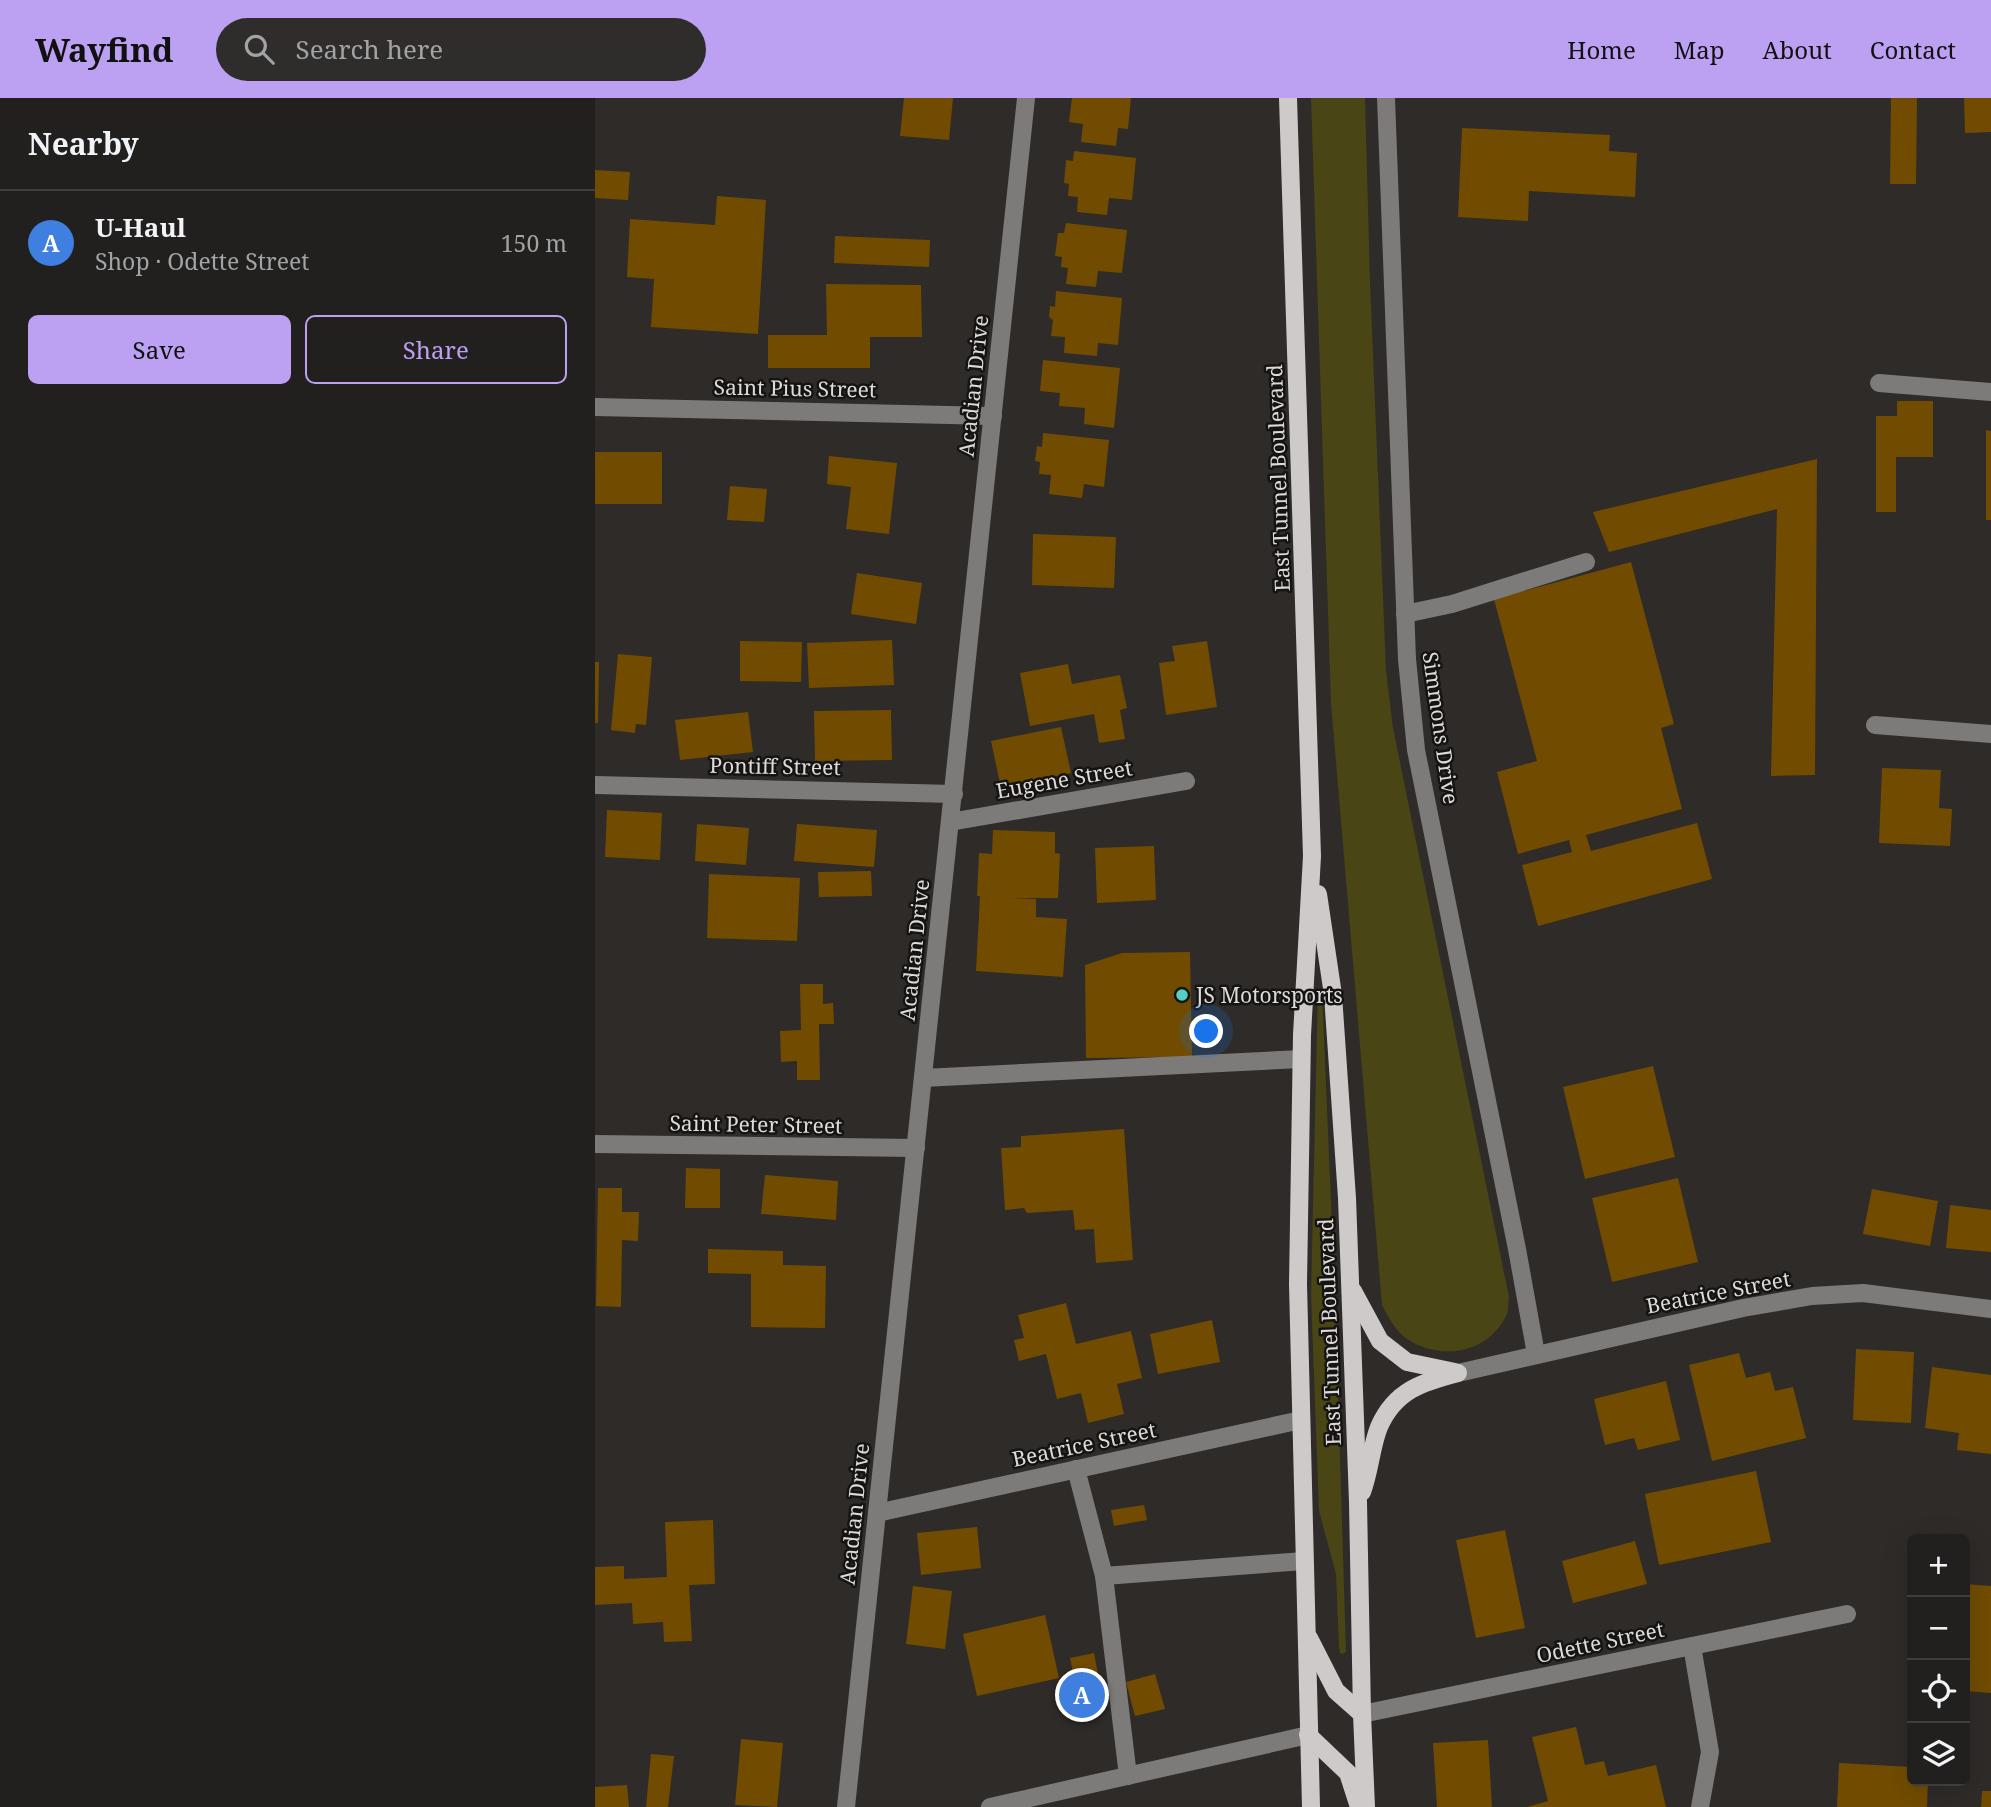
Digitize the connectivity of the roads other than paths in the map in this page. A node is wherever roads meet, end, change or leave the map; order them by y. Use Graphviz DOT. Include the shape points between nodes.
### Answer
graph roads {
  1 [pos="1027,98"];
  2 [pos="1288,98"];
  3 [pos="1386,98"];
  4 [pos="1879,383"];
  5 [pos="1991,392"];
  6 [pos="595,407"];
  7 [pos="993,416"];
  8 [pos="1586,562"];
  9 [pos="1405,614"];
  10 [pos="1875,725"];
  11 [pos="1991,734"];
  12 [pos="1187,781"];
  13 [pos="595,785"];
  14 [pos="954,794"];
  15 [pos="950,822"];
  16 [pos="1312,856"];
  17 [pos="1301,1059"];
  18 [pos="923,1078"];
  19 [pos="595,1144"];
  20 [pos="916,1148"];
  21 [pos="1350,1285"];
  22 [pos="1991,1309"];
  23 [pos="1536,1354"];
  24 [pos="1458,1373"];
  25 [pos="1301,1420"];
  26 [pos="1076,1469"];
  27 [pos="1358,1502"];
  28 [pos="877,1513"];
  29 [pos="1304,1561"];
  30 [pos="1104,1576"];
  31 [pos="1847,1614"];
  32 [pos="1305,1632"];
  33 [pos="1692,1646"];
  34 [pos="1362,1714"];
  35 [pos="1308,1735"];
  36 [pos="1128,1776"];
  37 [pos="846,1807"];
  38 [pos="991,1807"];
  39 [pos="1311,1807"];
  40 [pos="1359,1807"];
  41 [pos="1366,1807"];
  42 [pos="1700,1807"];
  1 -- 7 [label="street, Acadian Drive"];
  2 -- 16 [label="main road, East Tunnel Boulevard"];
  3 -- 9 [label="street, Simmons Drive"];
  4 -- 5 [label="street"];
  6 -- 7 [label="street, Saint Pius Street"];
  7 -- 14 [label="street, Acadian Drive"];
  8 -- 9 [label="street"];
  9 -- 23 [label="street, Simmons Drive" via="1416,750"];
  10 -- 11 [label="street"];
  12 -- 15 [label="street, Eugene Street"];
  13 -- 14 [label="street, Pontiff Street"];
  14 -- 15 [label="street, Acadian Drive"];
  15 -- 18 [label="street, Acadian Drive"];
  16 -- 17 [label="main road, East Tunnel Boulevard"];
  16 -- 21 [label="main road, East Tunnel Boulevard" via="1333,995"];
  17 -- 18 [label="street"];
  17 -- 25 [label="main road, East Tunnel Boulevard"];
  18 -- 20 [label="street, Acadian Drive"];
  19 -- 20 [label="street, Saint Peter Street"];
  20 -- 28 [label="street, Acadian Drive"];
  21 -- 24 [label="main road" via="1380,1341 1407,1362"];
  21 -- 27 [label="main road, East Tunnel Boulevard"];
  22 -- 23 [label="street, Beatrice Street" via="1863,1293 1812,1296"];
  23 -- 24 [label="street, Beatrice Street"];
  24 -- 27 [label="main road" via="1405,1391 1391,1407 1379,1427"];
  25 -- 26 [label="street, Beatrice Street"];
  25 -- 29 [label="main road, East Tunnel Boulevard"];
  26 -- 28 [label="street, Beatrice Street"];
  26 -- 30 [label="street"];
  27 -- 34 [label="main road, East Tunnel Boulevard"];
  28 -- 37 [label="street, Acadian Drive"];
  29 -- 30 [label="street"];
  29 -- 32 [label="main road, East Tunnel Boulevard"];
  30 -- 36 [label="street"];
  31 -- 33 [label="street, Odette Street"];
  32 -- 34 [label="main road" via="1336,1692"];
  32 -- 35 [label="main road, East Tunnel Boulevard"];
  33 -- 34 [label="street, Odette Street"];
  33 -- 42 [label="street" via="1710,1752"];
  34 -- 41 [label="main road, East Tunnel Boulevard"];
  35 -- 36 [label="street"];
  35 -- 39 [label="main road, East Tunnel Boulevard"];
  35 -- 40 [label="main road" via="1348,1773"];
  36 -- 38 [label="street"];
}
